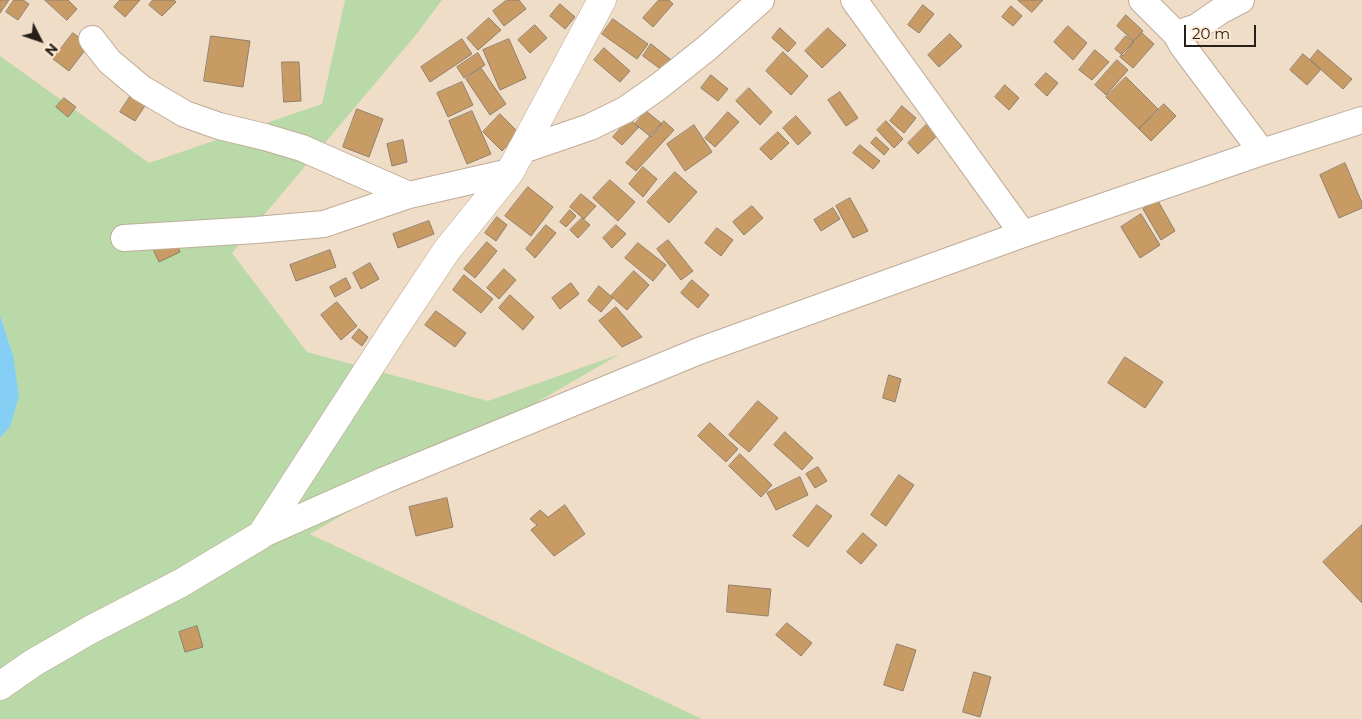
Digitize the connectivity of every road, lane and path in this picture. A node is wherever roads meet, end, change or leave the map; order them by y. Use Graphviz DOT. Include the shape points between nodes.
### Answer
graph roads {
  1 [pos="602,0"];
  2 [pos="761,0"];
  3 [pos="854,0"];
  4 [pos="1142,0"];
  5 [pos="1241,0"];
  6 [pos="1176,34"];
  7 [pos="92,38"];
  8 [pos="1362,120"];
  9 [pos="1262,152"];
  10 [pos="515,162"];
  11 [pos="409,194"];
  12 [pos="1023,234"];
  13 [pos="124,238"];
  14 [pos="261,536"];
  15 [pos="0,686"];
  1 -- 10 [label="street"];
  2 -- 10 [label="street" via="707,48 626,110"];
  3 -- 12 [label="street"];
  4 -- 6 [label="street"];
  5 -- 6 [label="street" via="1196,27"];
  6 -- 9 [label="street"];
  7 -- 11 [label="street" via="109,61 141,88 185,114 302,148"];
  8 -- 9 [label="street"];
  9 -- 12 [label="street"];
  10 -- 11 [label="street"];
  10 -- 14 [label="street" via="447,250"];
  11 -- 13 [label="street" via="324,224"];
  12 -- 14 [label="street" via="699,351 385,480"];
  14 -- 15 [label="street" via="181,583 90,630"];
}
